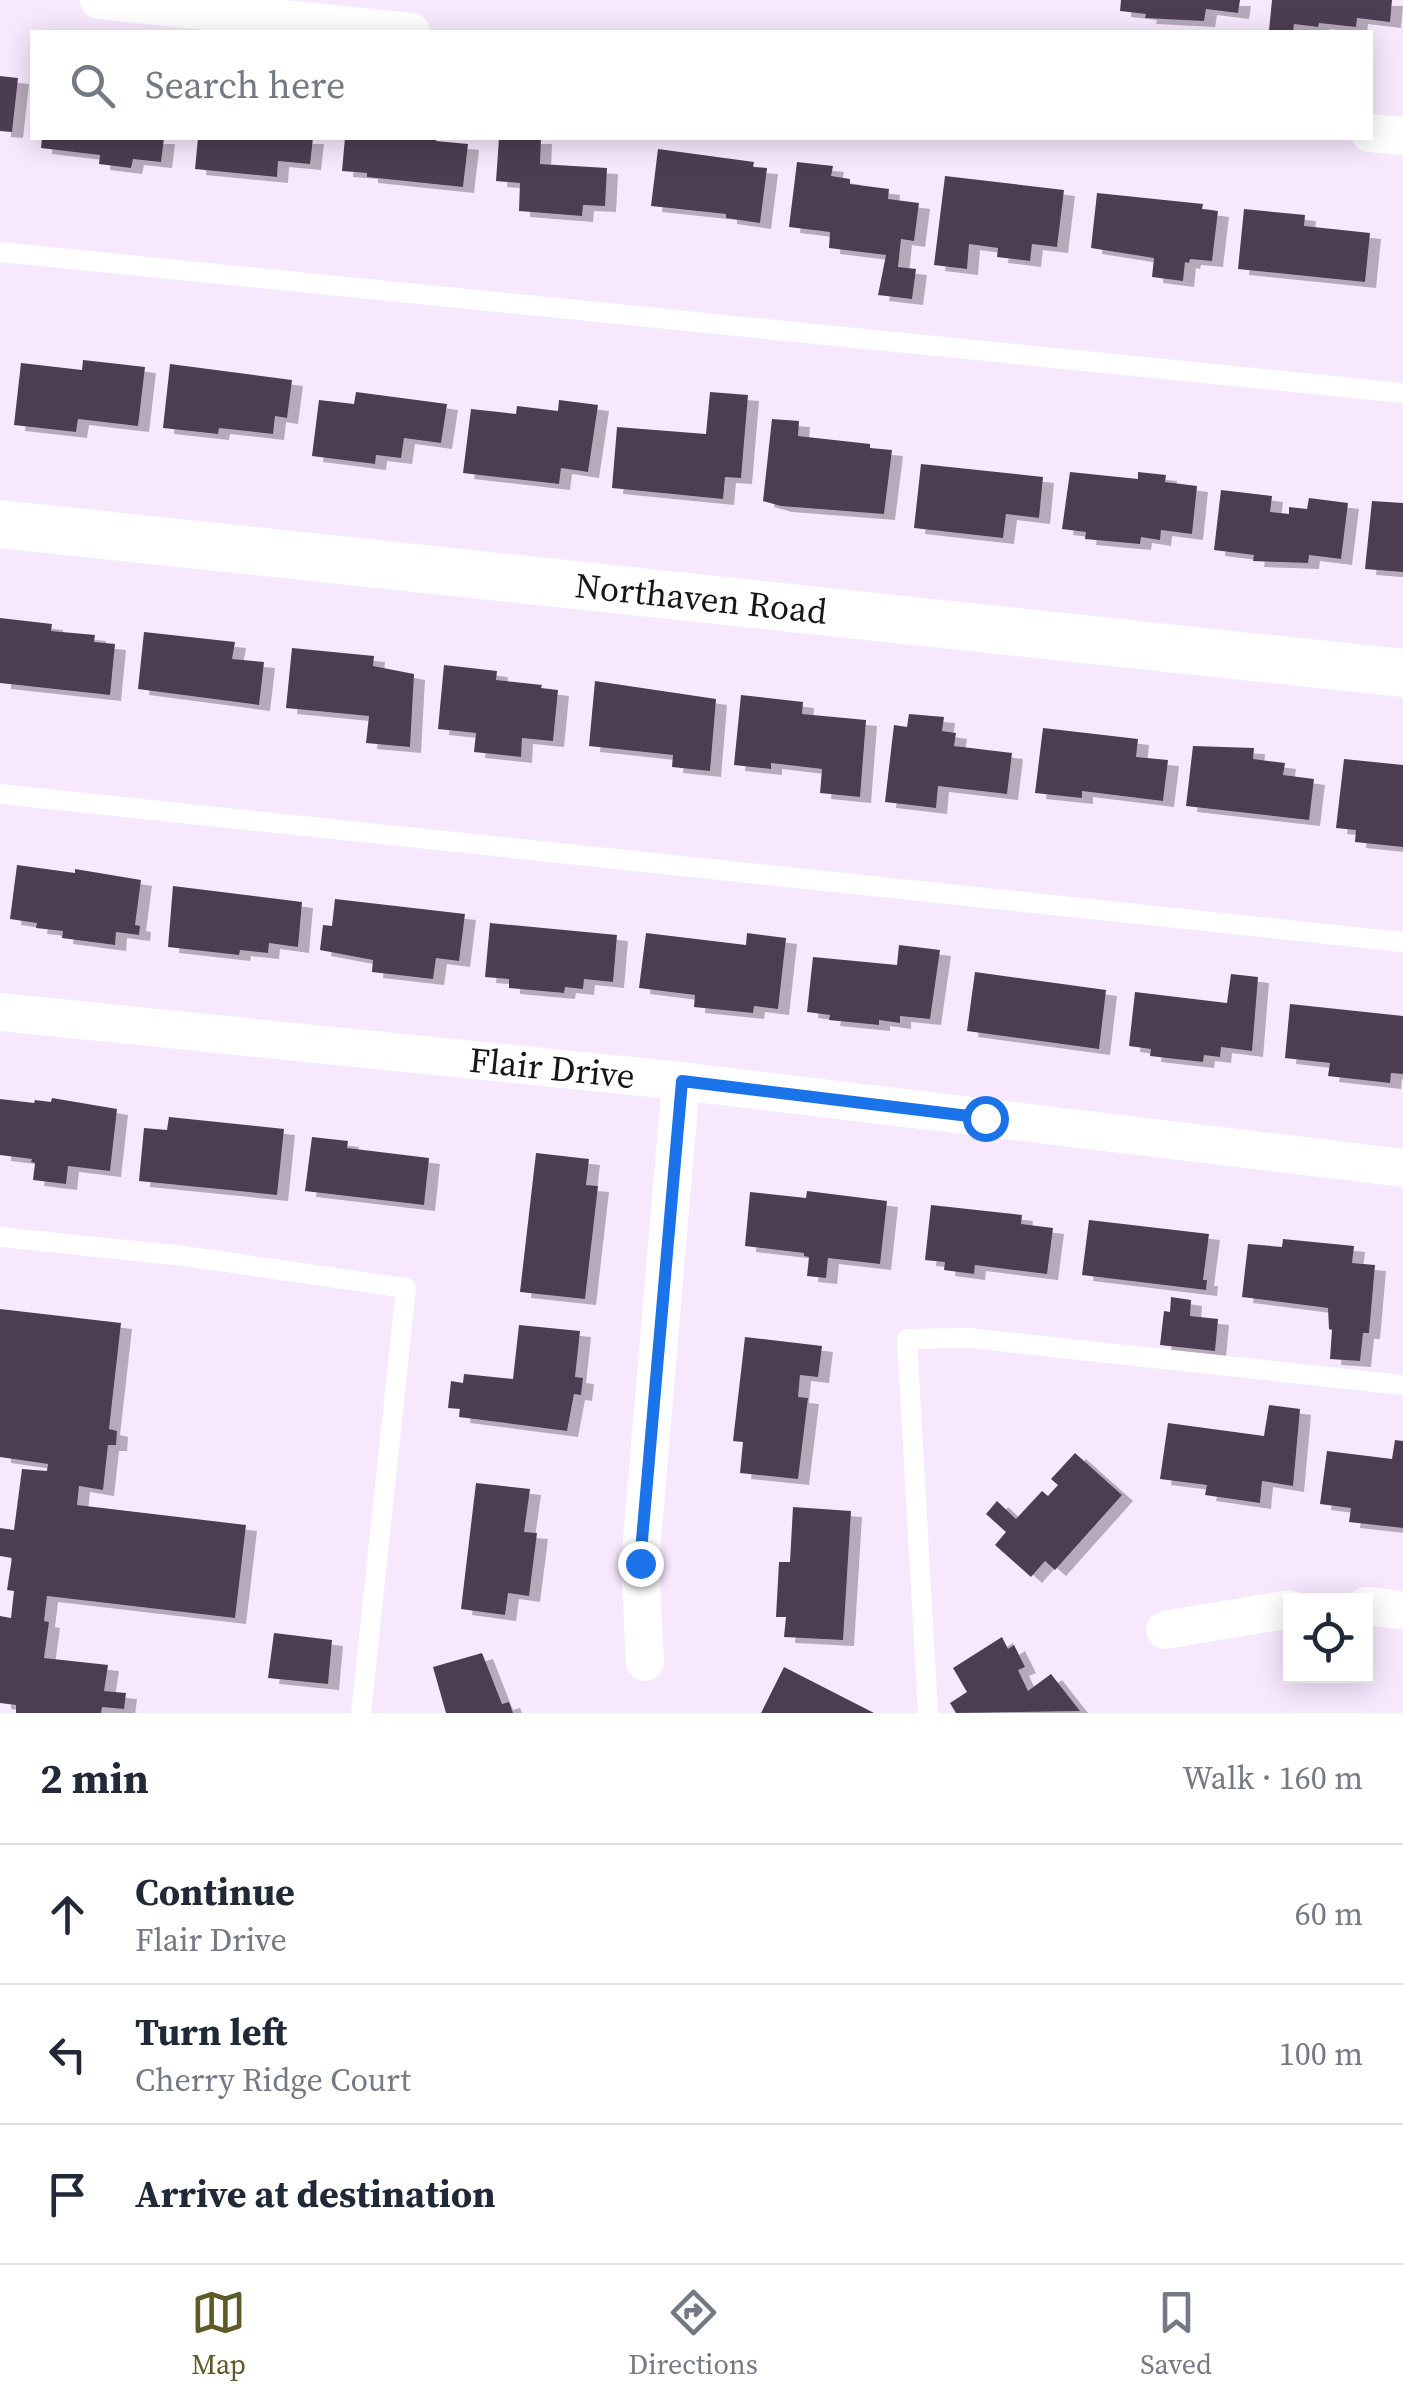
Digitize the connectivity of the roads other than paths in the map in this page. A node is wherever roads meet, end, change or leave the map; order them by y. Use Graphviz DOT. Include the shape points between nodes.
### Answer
graph roads {
  1 [pos="100,0"];
  2 [pos="392,30"];
  3 [pos="1373,132"];
  4 [pos="1403,136"];
  5 [pos="0,252"];
  6 [pos="1403,393"];
  7 [pos="0,524"];
  8 [pos="1403,672"];
  9 [pos="0,794"];
  10 [pos="1403,942"];
  11 [pos="0,1012"];
  12 [pos="682,1081"];
  13 [pos="1403,1168"];
  14 [pos="0,1237"];
  15 [pos="1403,1385"];
  16 [pos="1373,1607"];
  17 [pos="1283,1609"];
  18 [pos="1403,1610"];
  19 [pos="1165,1630"];
  20 [pos="645,1662"];
  21 [pos="361,1713"];
  22 [pos="928,1713"];
  1 -- 2 [label="street"];
  3 -- 4 [label="street"];
  5 -- 6 [label="lane"];
  7 -- 8 [label="street, Northaven Road"];
  9 -- 10 [label="lane"];
  11 -- 12 [label="street, Flair Drive"];
  12 -- 13 [label="street, Flair Drive"];
  12 -- 20 [label="street" via="640,1563"];
  14 -- 21 [label="lane" via="406,1288"];
  15 -- 22 [label="lane" via="969,1338 907,1340"];
  16 -- 18 [label="street"];
  17 -- 19 [label="street"];
}
